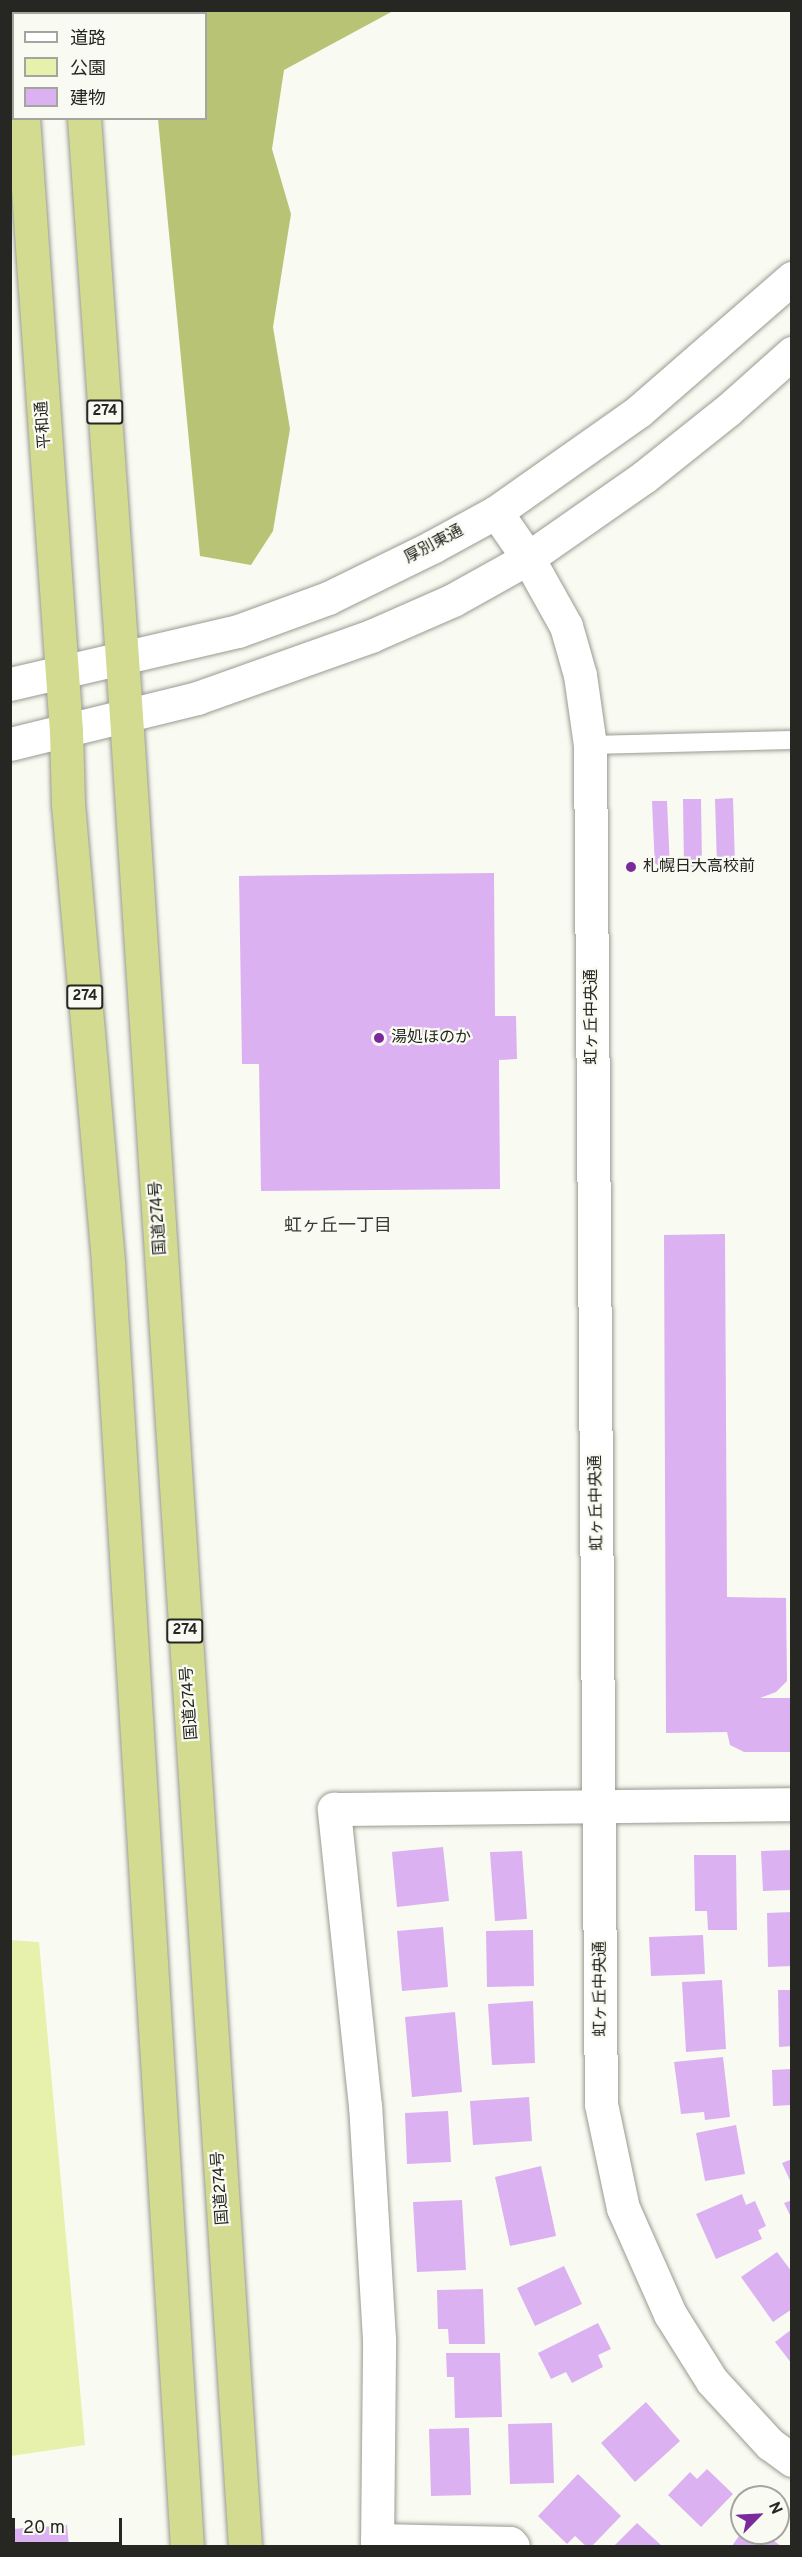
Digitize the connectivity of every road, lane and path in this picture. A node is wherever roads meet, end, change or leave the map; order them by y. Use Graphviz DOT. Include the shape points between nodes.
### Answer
graph roads {
  1 [pos="23,120"];
  2 [pos="84,120"];
  3 [pos="792,278"];
  4 [pos="792,353"];
  5 [pos="496,512"];
  6 [pos="528,558"];
  7 [pos="122,660"];
  8 [pos="61,675"];
  9 [pos="10,684"];
  10 [pos="126,716"];
  11 [pos="66,731"];
  12 [pos="792,740"];
  13 [pos="10,744"];
  14 [pos="590,745"];
  15 [pos="792,1804"];
  16 [pos="601,1807"];
  17 [pos="792,2460"];
  18 [pos="377,2543"];
  19 [pos="187,2547"];
  20 [pos="245,2547"];
  21 [pos="513,2547"];
  1 -- 8 [label="highway, 平和通 / 274"];
  2 -- 7 [label="highway, 274"];
  3 -- 5 [label="street, 厚別東通" via="639,411"];
  4 -- 6 [label="street" via="644,477"];
  5 -- 6 [label="street, 虹ヶ丘中央通"];
  5 -- 7 [label="street, 厚別東通" via="358,584 286,615"];
  6 -- 10 [label="street" via="453,600 371,636 197,698"];
  6 -- 14 [label="street, 虹ヶ丘中央通" via="566,626 580,675"];
  7 -- 8 [label="street, 厚別東通"];
  7 -- 10 [label="highway, 274"];
  8 -- 9 [label="street, 厚別東通"];
  8 -- 11 [label="highway, 平和通 / 274"];
  10 -- 11 [label="street"];
  10 -- 20 [label="highway, 国道274号 / 274"];
  11 -- 13 [label="street"];
  11 -- 19 [label="highway, 274" via="68,804 108,1263"];
  12 -- 14 [label="lane"];
  14 -- 16 [label="street, 虹ヶ丘中央通"];
  15 -- 16 [label="street"];
  16 -- 17 [label="street, 虹ヶ丘中央通" via="602,2104 623,2208 670,2314 712,2381 770,2444"];
  16 -- 18 [label="street" via="334,1809 365,2106 379,2327"];
  18 -- 21 [label="street" via="510,2543"];
}
